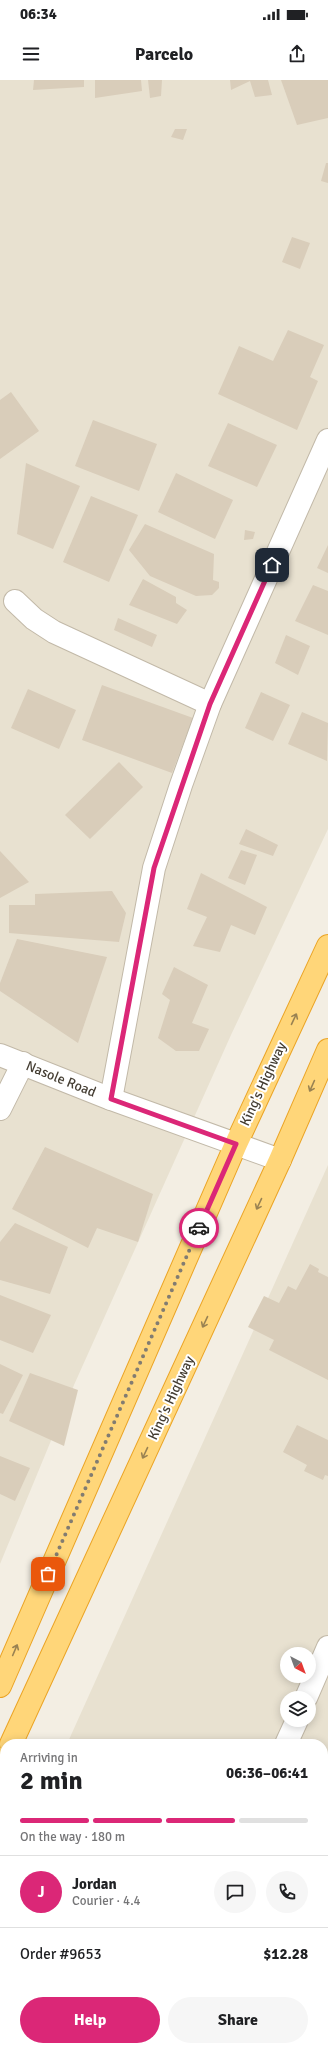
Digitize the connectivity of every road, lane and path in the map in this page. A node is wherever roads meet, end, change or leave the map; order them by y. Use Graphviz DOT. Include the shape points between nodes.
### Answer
graph roads {
  1 [pos="328,440"];
  2 [pos="15,602"];
  3 [pos="210,704"];
  4 [pos="328,946"];
  5 [pos="328,1050"];
  6 [pos="0,1055"];
  7 [pos="23,1063"];
  8 [pos="111,1099"];
  9 [pos="0,1109"];
  10 [pos="236,1144"];
  11 [pos="280,1160"];
  12 [pos="328,1647"];
  13 [pos="0,1686"];
  14 [pos="309,1691"];
  15 [pos="294,1727"];
  16 [pos="13,1739"];
  17 [pos="288,1739"];
  1 -- 3 [label="street"];
  2 -- 3 [label="street" via="54,632"];
  3 -- 8 [label="street" via="154,868"];
  10 -- 4 [label="highway, King's Highway, one-way"];
  5 -- 11 [label="highway, King's Highway, one-way"];
  6 -- 7 [label="street, Nasole Road"];
  7 -- 8 [label="street, Nasole Road"];
  7 -- 9 [label="street"];
  8 -- 10 [label="street, Nasole Road"];
  10 -- 11 [label="street, Nasole Road"];
  13 -- 10 [label="highway, King's Highway, one-way"];
  11 -- 16 [label="highway, King's Highway, one-way"];
  12 -- 14 [label="street"];
  15 -- 17 [label="street"];
}
